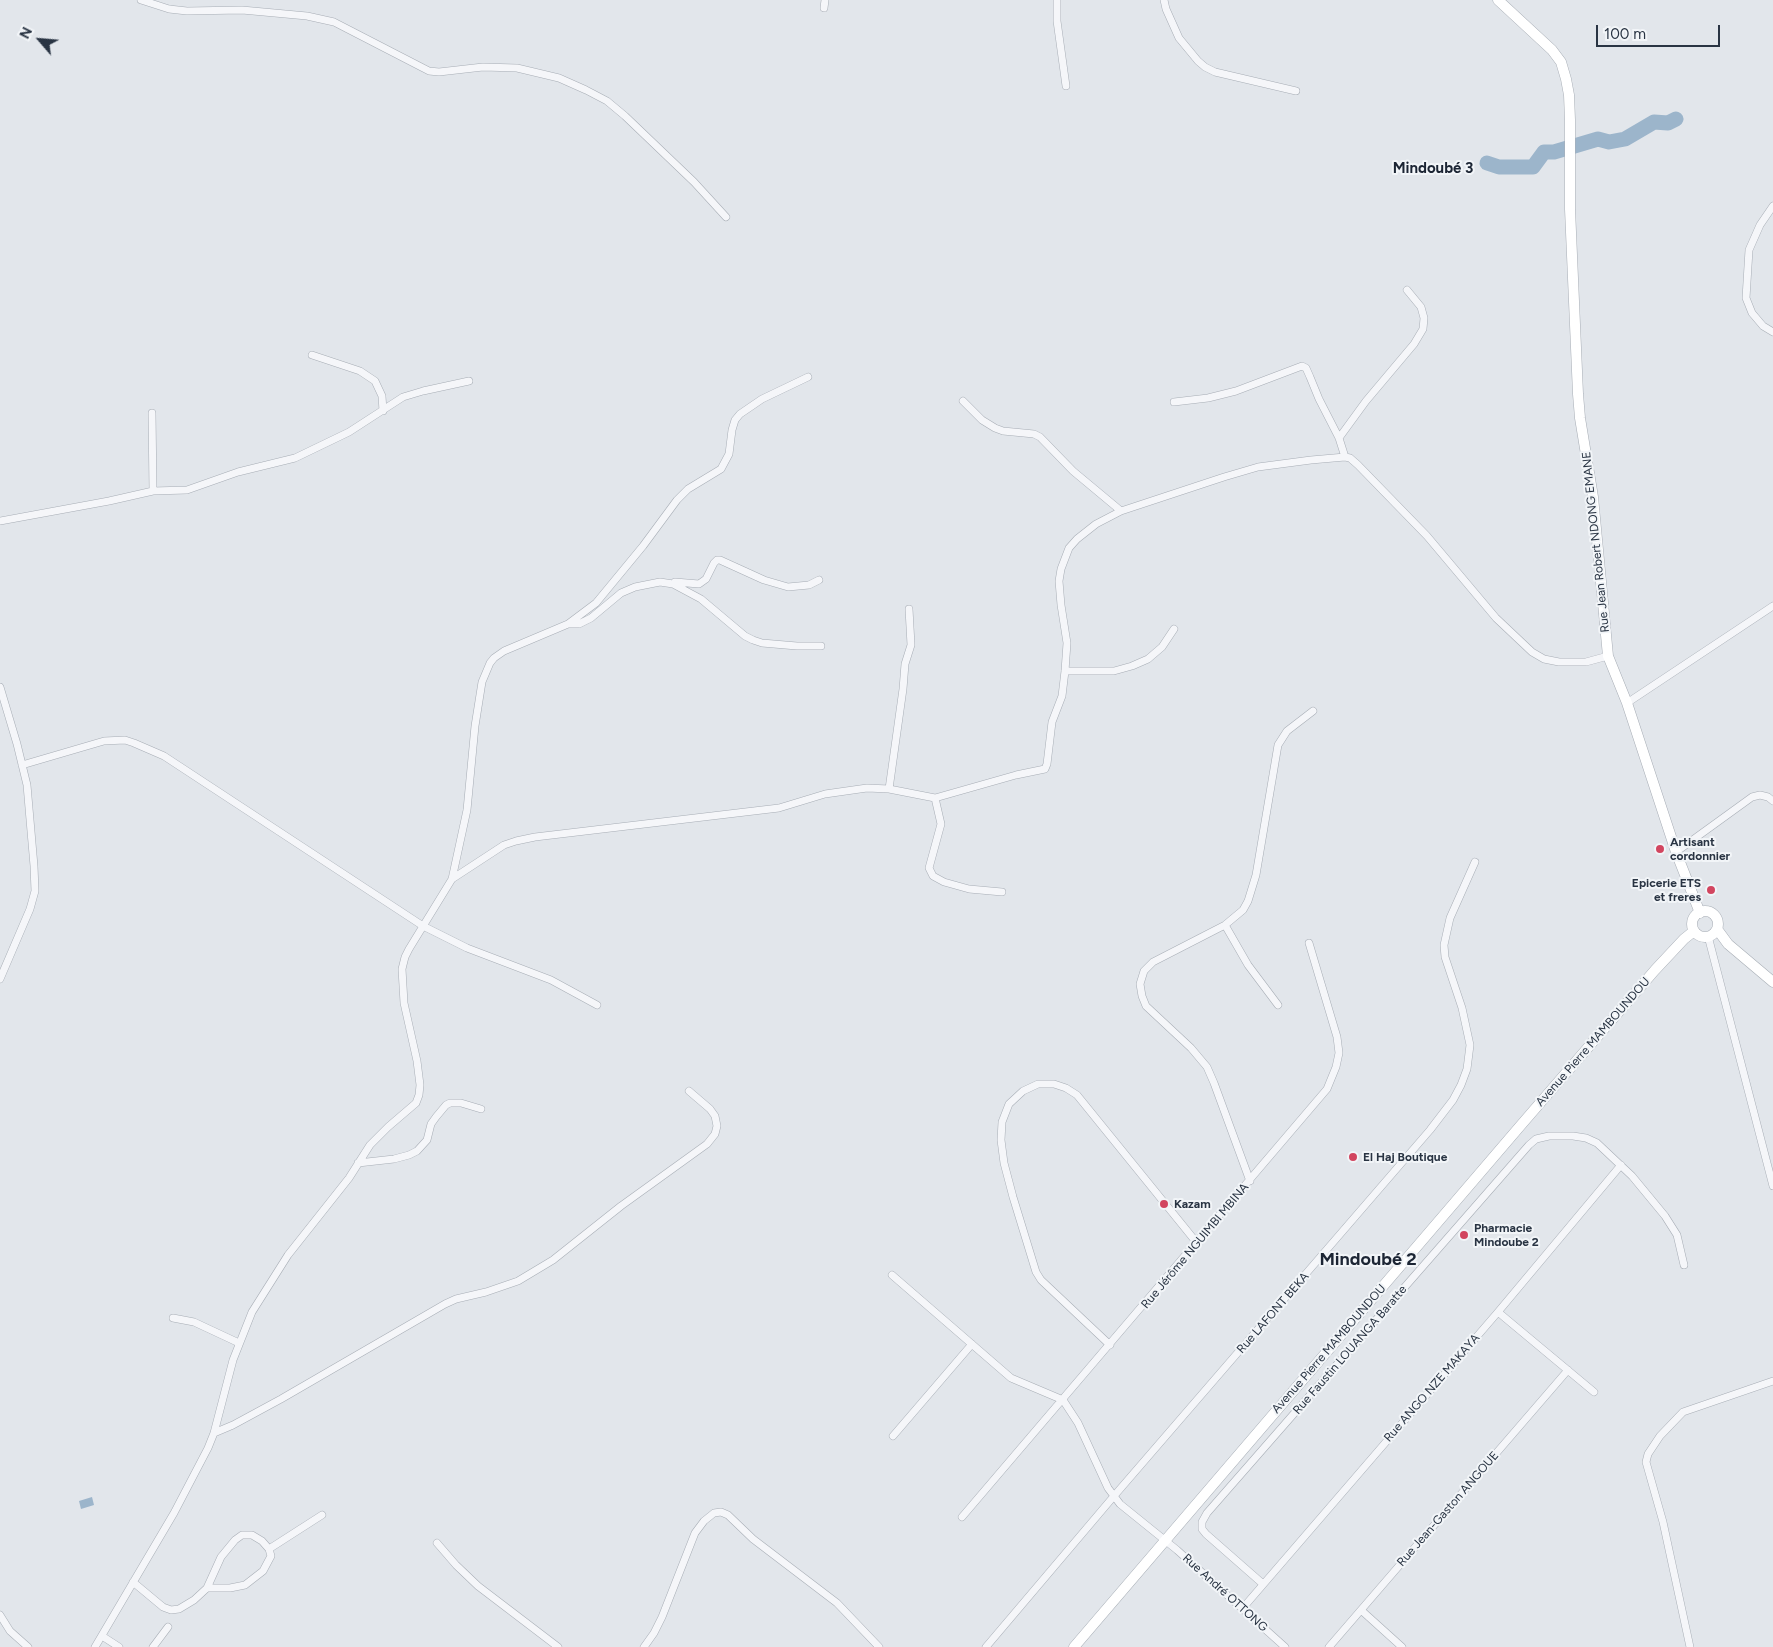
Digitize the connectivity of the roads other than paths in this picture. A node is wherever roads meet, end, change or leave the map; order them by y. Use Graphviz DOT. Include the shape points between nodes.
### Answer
graph roads {
  1 [pos="141,0"];
  2 [pos="1058,0"];
  3 [pos="1164,0"];
  4 [pos="1498,0"];
  5 [pos="1066,86"];
  6 [pos="1296,90"];
  7 [pos="1773,206"];
  8 [pos="726,217"];
  9 [pos="1407,290"];
  10 [pos="1773,332"];
  11 [pos="312,354"];
  12 [pos="808,377"];
  13 [pos="469,381"];
  14 [pos="963,401"];
  15 [pos="1174,402"];
  16 [pos="383,411"];
  17 [pos="152,413"];
  18 [pos="1339,438"];
  19 [pos="1345,457"];
  20 [pos="153,491"];
  21 [pos="1121,511"];
  22 [pos="0,521"];
  23 [pos="819,580"];
  24 [pos="673,584"];
  25 [pos="1773,606"];
  26 [pos="909,609"];
  27 [pos="568,624"];
  28 [pos="1174,629"];
  29 [pos="821,646"];
  30 [pos="1608,656"];
  31 [pos="1065,671"];
  32 [pos="0,687"];
  33 [pos="1627,703"];
  34 [pos="1313,711"];
  35 [pos="22,766"];
  36 [pos="889,789"];
  37 [pos="936,798"];
  38 [pos="1773,801"];
  39 [pos="1676,852"];
  40 [pos="1475,862"];
  41 [pos="452,879"];
  42 [pos="1002,892"];
  43 [pos="1700,913"];
  44 [pos="1225,925"];
  45 [pos="423,926"];
  46 [pos="1717,929"];
  47 [pos="1694,931"];
  48 [pos="1708,936"];
  49 [pos="1309,943"];
  50 [pos="0,979"];
  51 [pos="1773,982"];
  52 [pos="597,1004"];
  53 [pos="1278,1005"];
  54 [pos="689,1091"];
  55 [pos="481,1109"];
  56 [pos="358,1163"];
  57 [pos="1621,1165"];
  58 [pos="1250,1180"];
  59 [pos="1773,1186"];
  60 [pos="1197,1243"];
  61 [pos="1684,1266"];
  62 [pos="892,1275"];
  63 [pos="1498,1312"];
  64 [pos="173,1318"];
  65 [pos="239,1343"];
  66 [pos="972,1344"];
  67 [pos="1110,1345"];
  68 [pos="1568,1370"];
  69 [pos="1773,1381"];
  70 [pos="1594,1392"];
  71 [pos="1063,1400"];
  72 [pos="214,1432"];
  73 [pos="893,1436"];
  74 [pos="1114,1496"];
  75 [pos="322,1515"];
  76 [pos="962,1517"];
  77 [pos="1165,1540"];
  78 [pos="437,1543"];
  79 [pos="269,1549"];
  80 [pos="133,1582"];
  81 [pos="1263,1584"];
  82 [pos="206,1588"];
  83 [pos="1242,1608"];
  84 [pos="1361,1610"];
  85 [pos="1,1617"];
  86 [pos="168,1627"];
  87 [pos="102,1636"];
  88 [pos="28,1647"];
  89 [pos="95,1647"];
  90 [pos="119,1647"];
  91 [pos="153,1647"];
  92 [pos="558,1647"];
  93 [pos="644,1647"];
  94 [pos="879,1647"];
  95 [pos="986,1647"];
  96 [pos="1074,1647"];
  97 [pos="1285,1647"];
  98 [pos="1329,1647"];
  99 [pos="1402,1647"];
  100 [pos="1690,1647"];
  1 -- 8 [label="street" via="187,11 242,10 334,22 429,71 517,68 559,78 606,101 625,116"];
  2 -- 5 [label="street" via="1057,21"];
  3 -- 6 [label="street" via="1179,38 1205,67"];
  4 -- 30 [label="street, Rue Jean Robert NDONG EMANE" via="1552,50 1560,62 1569,95 1578,394 1593,497"];
  7 -- 10 [label="street" via="1749,250 1746,298 1752,313"];
  9 -- 18 [label="street" via="1421,307 1423,329"];
  11 -- 16 [label="street" via="360,371 375,381 382,396"];
  12 -- 27 [label="street" via="762,399 740,414 735,420 728,454 721,469 688,489 677,500 603,595"];
  13 -- 16 [label="street" via="403,397"];
  14 -- 21 [label="street" via="995,428 1040,437 1073,471"];
  15 -- 18 [label="street" via="1236,391 1302,366 1306,368"];
  16 -- 20 [label="street" via="349,432 295,458 238,472 187,490"];
  17 -- 20 [label="street"];
  18 -- 19 [label="street"];
  19 -- 21 [label="street" via="1258,467"];
  19 -- 30 [label="street" via="1354,461 1427,536 1496,618 1532,652 1544,659 1572,663"];
  20 -- 22 [label="street"];
  21 -- 31 [label="street" via="1077,539 1069,548 1061,569 1060,593 1067,643"];
  23 -- 24 [label="street" via="809,585 788,586 764,580 717,560 700,584"];
  24 -- 27 [label="street" via="660,582 635,587 621,593 591,618 580,624"];
  24 -- 29 [label="street" via="701,599 753,640"];
  25 -- 33 [label="street"];
  26 -- 36 [label="street" via="911,645 905,664"];
  27 -- 41 [label="street" via="504,651 494,658 484,675 466,810"];
  28 -- 31 [label="street" via="1162,647 1132,666 1114,671"];
  30 -- 33 [label="street, Rue Jean Robert NDONG EMANE"];
  31 -- 37 [label="street" via="1044,770"];
  32 -- 35 [label="street"];
  33 -- 39 [label="street, Rue Jean Robert NDONG EMANE"];
  34 -- 44 [label="street" via="1286,731 1280,741 1253,888 1242,910"];
  35 -- 45 [label="street" via="104,741 134,743 164,756"];
  35 -- 50 [label="street" via="27,785 35,891"];
  36 -- 37 [label="street"];
  36 -- 41 [label="street" via="867,788 825,794 779,808 516,840"];
  37 -- 42 [label="street" via="942,824 929,868 933,876 969,889"];
  38 -- 39 [label="street" via="1760,795 1752,798"];
  39 -- 43 [label="street, Rue Jean Robert NDONG EMANE"];
  40 -- 74 [label="street, Rue LAFONT BEKA" via="1450,918 1444,945 1470,1045 1467,1069 1457,1092 1417,1145"];
  41 -- 45 [label="street"];
  43 -- 46 [label="street" via="1715,916"];
  43 -- 47 [label="street" via="1694,919"];
  44 -- 53 [label="street" via="1248,965"];
  44 -- 58 [label="street" via="1153,962 1144,971 1140,984 1146,1006 1207,1067"];
  45 -- 52 [label="street" via="467,948 551,980"];
  45 -- 56 [label="street" via="405,957 402,969 404,1003 417,1061 419,1094 412,1108 377,1137"];
  46 -- 48 [label="street"];
  46 -- 51 [label="street" via="1728,944"];
  47 -- 48 [label="street" via="1700,936"];
  47 -- 77 [label="street, Avenue Pierre MAMBOUNDOU" via="1527,1118"];
  48 -- 59 [label="street"];
  49 -- 58 [label="street, Rue Jérôme NGUIMBI MBINA" via="1337,1037 1339,1053 1336,1067 1318,1101"];
  54 -- 72 [label="street" via="715,1116 717,1126 711,1139 553,1260 518,1281 445,1304 295,1392 233,1426"];
  55 -- 56 [label="street" via="450,1103 431,1124 427,1140 417,1151 394,1159"];
  56 -- 65 [label="street" via="288,1255 252,1312"];
  57 -- 61 [label="street" via="1673,1227"];
  57 -- 63 [label="street, Rue ANGO NZE MAKAYA"];
  57 -- 81 [label="street, Rue Faustin LOUANGA Baratte" via="1597,1143 1586,1138 1549,1136 1536,1139 1222,1496 1202,1522 1202,1529"];
  58 -- 60 [label="street, Rue Jérôme NGUIMBI MBINA"];
  60 -- 67 [label="street, Rue Jérôme NGUIMBI MBINA"];
  60 -- 67 [label="street" via="1077,1095 1054,1084 1038,1084 1023,1091 1009,1104 1002,1122 1003,1155 1036,1272"];
  62 -- 66 [label="street"];
  63 -- 68 [label="street"];
  63 -- 81 [label="street, Rue ANGO NZE MAKAYA"];
  64 -- 65 [label="street" via="194,1322"];
  65 -- 72 [label="street"];
  66 -- 71 [label="street" via="1011,1378"];
  66 -- 73 [label="street"];
  67 -- 71 [label="street, Rue Jérôme NGUIMBI MBINA"];
  68 -- 70 [label="street"];
  68 -- 84 [label="street, Rue Jean-Gaston ANGOUE"];
  69 -- 100 [label="street" via="1683,1412 1648,1454 1646,1462 1663,1522"];
  71 -- 74 [label="street, Rue André OTTONG"];
  71 -- 76 [label="street, Rue Jérôme NGUIMBI MBINA"];
  72 -- 80 [label="street" via="174,1513"];
  74 -- 77 [label="street, Rue André OTTONG"];
  74 -- 95 [label="street, Rue LAFONT BEKA"];
  75 -- 79 [label="street"];
  77 -- 83 [label="street, Rue André OTTONG"];
  77 -- 96 [label="street, Avenue Pierre MAMBOUNDOU"];
  78 -- 92 [label="street" via="478,1586"];
  79 -- 82 [label="street" via="271,1556 264,1571 245,1585"];
  79 -- 82 [label="street" via="252,1535 242,1535 226,1549"];
  80 -- 82 [label="street" via="171,1610 186,1606"];
  80 -- 87 [label="street"];
  81 -- 83 [label="street, Rue ANGO NZE MAKAYA"];
  83 -- 97 [label="street, Rue André OTTONG"];
  84 -- 98 [label="street, Rue Jean-Gaston ANGOUE"];
  84 -- 99 [label="street"];
  85 -- 88 [label="street" via="10,1631"];
  86 -- 91 [label="street"];
  87 -- 89 [label="street"];
  87 -- 90 [label="street"];
  93 -- 94 [label="street" via="662,1617 695,1533 714,1513 722,1512 838,1603"];
}
